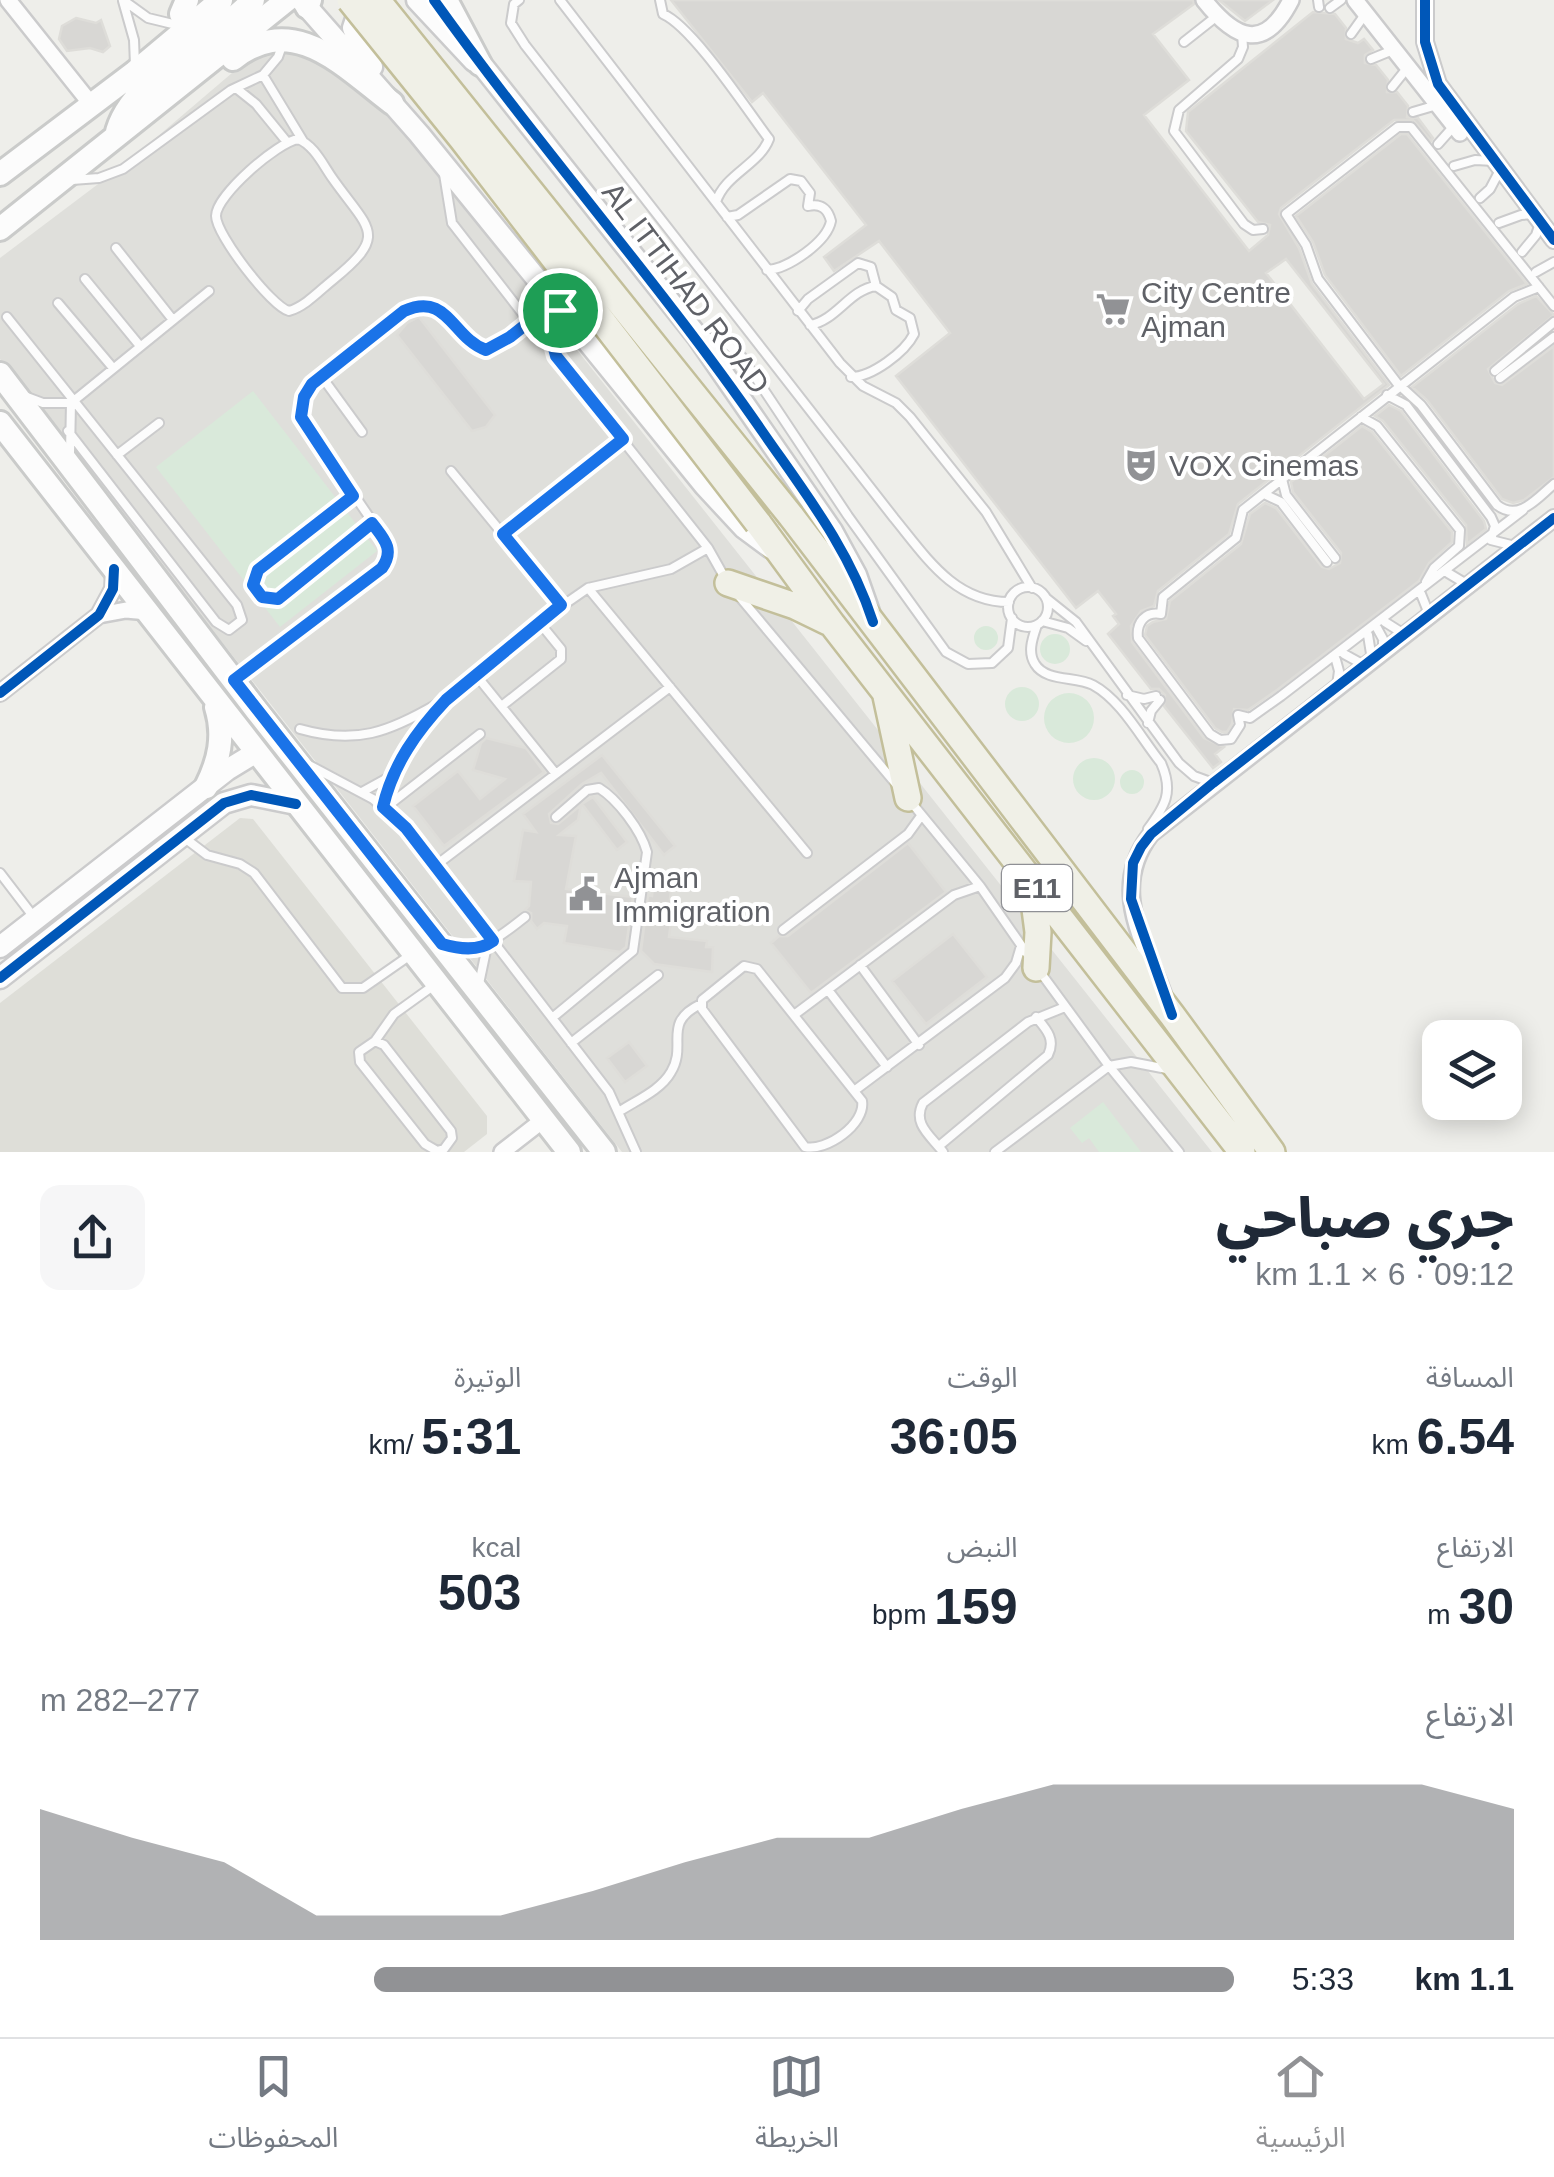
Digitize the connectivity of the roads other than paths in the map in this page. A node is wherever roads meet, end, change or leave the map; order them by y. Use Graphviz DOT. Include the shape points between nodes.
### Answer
graph roads {
  1 [pos="8,0"];
  2 [pos="123,0"];
  3 [pos="188,0"];
  4 [pos="221,0"];
  5 [pos="253,0"];
  6 [pos="350,0"];
  7 [pos="378,0"];
  8 [pos="417,0"];
  9 [pos="434,0"];
  10 [pos="446,0"];
  11 [pos="519,0"];
  12 [pos="560,0"];
  13 [pos="573,0"];
  14 [pos="660,0"];
  15 [pos="1204,0"];
  16 [pos="1291,0"];
  17 [pos="1341,0"];
  18 [pos="1425,0"];
  19 [pos="302,2"];
  20 [pos="1360,7"];
  21 [pos="1330,8"];
  22 [pos="570,12"];
  23 [pos="1217,16"];
  24 [pos="188,26"];
  25 [pos="1242,34"];
  26 [pos="1351,34"];
  27 [pos="284,39"];
  28 [pos="1184,42"];
  29 [pos="1397,52"];
  30 [pos="1370,59"];
  31 [pos="480,64"];
  32 [pos="1408,67"];
  33 [pos="135,72"];
  34 [pos="263,75"];
  35 [pos="1392,86"];
  36 [pos="236,88"];
  37 [pos="392,103"];
  38 [pos="91,104"];
  39 [pos="1437,105"];
  40 [pos="1413,112"];
  41 [pos="1454,126"];
  42 [pos="115,140"];
  43 [pos="303,141"];
  44 [pos="288,142"];
  45 [pos="1438,144"];
  46 [pos="1493,160"];
  47 [pos="444,164"];
  48 [pos="1454,166"];
  49 [pos="0,174"];
  50 [pos="62,180"];
  51 [pos="1480,198"];
  52 [pos="716,202"];
  53 [pos="727,217"];
  54 [pos="1537,218"];
  55 [pos="1499,223"];
  56 [pos="0,229"];
  57 [pos="1263,229"];
  58 [pos="1554,240"];
  59 [pos="116,248"];
  60 [pos="1522,252"];
  61 [pos="1554,262"];
  62 [pos="767,270"];
  63 [pos="1536,272"];
  64 [pos="85,279"];
  65 [pos="876,286"];
  66 [pos="1540,286"];
  67 [pos="210,291"];
  68 [pos="58,302"];
  69 [pos="557,306"];
  70 [pos="1554,306"];
  71 [pos="798,312"];
  72 [pos="7,317"];
  73 [pos="173,320"];
  74 [pos="529,322"];
  75 [pos="1554,322"];
  76 [pos="810,325"];
  77 [pos="696,336"];
  78 [pos="1554,336"];
  79 [pos="140,346"];
  80 [pos="113,368"];
  81 [pos="852,376"];
  82 [pos="322,377"];
  83 [pos="3,379"];
  84 [pos="1399,385"];
  85 [pos="1387,395"];
  86 [pos="72,402"];
  87 [pos="1361,417"];
  88 [pos="0,422"];
  89 [pos="159,422"];
  90 [pos="68,431"];
  91 [pos="362,432"];
  92 [pos="623,439"];
  93 [pos="117,455"];
  94 [pos="72,465"];
  95 [pos="451,471"];
  96 [pos="1282,479"];
  97 [pos="1554,484"];
  98 [pos="1263,494"];
  99 [pos="353,496"];
  100 [pos="1522,510"];
  101 [pos="1554,518"];
  102 [pos="372,523"];
  103 [pos="503,534"];
  104 [pos="1491,538"];
  105 [pos="1518,546"];
  106 [pos="708,548"];
  107 [pos="783,555"];
  108 [pos="114,569"];
  109 [pos="1472,570"];
  110 [pos="1448,573"];
  111 [pos="728,584"];
  112 [pos="588,588"];
  113 [pos="1032,588"];
  114 [pos="1423,590"];
  115 [pos="1046,598"];
  116 [pos="1010,602"];
  117 [pos="561,605"];
  118 [pos="148,612"];
  119 [pos="99,615"];
  120 [pos="1012,618"];
  121 [pos="1426,618"];
  122 [pos="539,622"];
  123 [pos="873,622"];
  124 [pos="1040,623"];
  125 [pos="832,624"];
  126 [pos="1404,634"];
  127 [pos="1368,635"];
  128 [pos="1090,644"];
  129 [pos="1344,654"];
  130 [pos="1373,659"];
  131 [pos="1336,660"];
  132 [pos="476,675"];
  133 [pos="234,680"];
  134 [pos="670,687"];
  135 [pos="1334,688"];
  136 [pos="886,691"];
  137 [pos="0,693"];
  138 [pos="211,694"];
  139 [pos="1126,694"];
  140 [pos="446,700"];
  141 [pos="503,706"];
  142 [pos="1148,723"];
  143 [pos="300,729"];
  144 [pos="480,734"];
  145 [pos="255,753"];
  146 [pos="297,760"];
  147 [pos="556,774"];
  148 [pos="393,776"];
  149 [pos="1213,784"];
  150 [pos="206,787"];
  151 [pos="362,792"];
  152 [pos="296,804"];
  153 [pos="384,807"];
  154 [pos="915,807"];
  155 [pos="556,817"];
  156 [pos="352,833"];
  157 [pos="182,836"];
  158 [pos="1141,847"];
  159 [pos="808,853"];
  160 [pos="111,860"];
  161 [pos="435,866"];
  162 [pos="0,873"];
  163 [pos="1031,881"];
  164 [pos="980,886"];
  165 [pos="525,916"];
  166 [pos="36,919"];
  167 [pos="73,922"];
  168 [pos="782,930"];
  169 [pos="490,943"];
  170 [pos="442,944"];
  171 [pos="1022,946"];
  172 [pos="0,947"];
  173 [pos="413,953"];
  174 [pos="860,965"];
  175 [pos="1036,968"];
  176 [pos="658,975"];
  177 [pos="0,978"];
  178 [pos="436,984"];
  179 [pos="478,988"];
  180 [pos="828,990"];
  181 [pos="1057,996"];
  182 [pos="700,1004"];
  183 [pos="1065,1006"];
  184 [pos="794,1015"];
  185 [pos="1172,1015"];
  186 [pos="1038,1016"];
  187 [pos="552,1018"];
  188 [pos="375,1041"];
  189 [pos="571,1042"];
  190 [pos="919,1045"];
  191 [pos="1108,1066"];
  192 [pos="887,1068"];
  193 [pos="1181,1074"];
  194 [pos="854,1091"];
  195 [pos="620,1111"];
  196 [pos="543,1120"];
  197 [pos="1257,1146"];
  198 [pos="941,1149"];
  199 [pos="502,1152"];
  200 [pos="569,1152"];
  201 [pos="604,1152"];
  202 [pos="636,1152"];
  203 [pos="995,1152"];
  204 [pos="1180,1152"];
  205 [pos="1290,1152"];
  1 -- 38 [label="street"];
  2 -- 24 [label="lane" via="155,21"];
  2 -- 33 [label="lane"];
  3 -- 24 [label="main road" via="180,10"];
  4 -- 24 [label="main road"];
  5 -- 42 [label="main road" via="134,100"];
  6 -- 107 [label="highway, E11, bridge"];
  7 -- 37 [label="street" via="353,28"];
  7 -- 123 [label="highway, AL ITTIHAD ROAD / E11, bridge"];
  8 -- 31 [label="street"];
  9 -- 31 [label="street, AL ITTIHAD ROAD"];
  10 -- 31 [label="main road"];
  11 -- 116 [label="lane" via="511,23 525,46 894,518 954,586 980,600"];
  12 -- 22 [label="lane"];
  13 -- 22 [label="lane"];
  14 -- 52 [label="lane" via="663,14 694,42 770,139"];
  15 -- 23 [label="street"];
  16 -- 25 [label="street" via="1272,28"];
  17 -- 21 [label="lane"];
  18 -- 46 [label="street" via="1430,62 1450,103"];
  19 -- 37 [label="street"];
  19 -- 42 [label="main road"];
  20 -- 26 [label="lane"];
  20 -- 29 [label="street"];
  22 -- 52 [label="lane"];
  23 -- 25 [label="street"];
  23 -- 28 [label="lane"];
  24 -- 33 [label="main road"];
  25 -- 57 [label="lane" via="1238,59 1179,110 1174,131 1244,224"];
  27 -- 34 [label="lane"];
  27 -- 37 [label="main road" via="320,50"];
  27 -- 42 [label="main road" via="242,52 157,118"];
  29 -- 30 [label="lane"];
  29 -- 32 [label="street"];
  31 -- 77 [label="street, AL ITTIHAD ROAD"];
  32 -- 35 [label="lane"];
  32 -- 39 [label="street"];
  33 -- 38 [label="main road"];
  34 -- 36 [label="lane"];
  34 -- 43 [label="lane"];
  36 -- 44 [label="lane"];
  36 -- 50 [label="lane" via="116,173"];
  37 -- 47 [label="street"];
  38 -- 49 [label="main road"];
  39 -- 40 [label="lane"];
  39 -- 41 [label="street"];
  41 -- 45 [label="lane"];
  41 -- 46 [label="street"];
  42 -- 50 [label="main road"];
  43 -- 44 [label="lane"];
  43 -- 44 [label="lane" via="364,222 368,242 361,257 290,310 274,302 222,236 216,215 224,195"];
  46 -- 48 [label="lane"];
  46 -- 51 [label="lane" via="1490,189"];
  46 -- 54 [label="street"];
  47 -- 69 [label="street"];
  47 -- 74 [label="lane" via="452,222"];
  50 -- 56 [label="main road"];
  52 -- 53 [label="lane"];
  53 -- 62 [label="lane"];
  53 -- 62 [label="lane" via="790,180 808,189 808,206 826,209 827,234"];
  54 -- 55 [label="lane" via="1521,214"];
  54 -- 58 [label="street"];
  54 -- 60 [label="lane" via="1536,235"];
  59 -- 73 [label="lane"];
  61 -- 63 [label="lane"];
  62 -- 71 [label="lane"];
  64 -- 79 [label="lane"];
  65 -- 71 [label="lane" via="871,267 858,263"];
  65 -- 76 [label="lane"];
  65 -- 81 [label="lane" via="914,326 910,341 870,372"];
  66 -- 70 [label="lane"];
  66 -- 84 [label="lane" via="1514,297"];
  66 -- 84 [label="lane" via="1417,131 1398,126 1286,216 1306,244 1316,275"];
  67 -- 73 [label="lane"];
  68 -- 80 [label="lane"];
  69 -- 74 [label="lane"];
  69 -- 92 [label="lane" via="551,337 556,356"];
  69 -- 107 [label="street" via="727,511"];
  71 -- 76 [label="lane"];
  72 -- 86 [label="lane"];
  73 -- 79 [label="lane"];
  74 -- 82 [label="lane" via="486,350 436,307 415,306"];
  75 -- 78 [label="lane" via="1497,375"];
  76 -- 81 [label="lane"];
  77 -- 120 [label="lane" via="737,350 946,652 968,664 992,663 1008,648"];
  77 -- 123 [label="street, AL ITTIHAD ROAD" via="832,531"];
  79 -- 80 [label="lane"];
  80 -- 86 [label="lane"];
  81 -- 113 [label="lane" via="910,417 986,512"];
  82 -- 91 [label="lane"];
  82 -- 99 [label="lane" via="304,397 301,417"];
  83 -- 86 [label="lane" via="30,399"];
  83 -- 94 [label="main road"];
  84 -- 85 [label="lane"];
  84 -- 100 [label="lane" via="1497,505 1506,512"];
  85 -- 87 [label="lane"];
  85 -- 104 [label="lane" via="1406,405 1491,516"];
  86 -- 90 [label="lane"];
  86 -- 93 [label="lane"];
  87 -- 96 [label="lane"];
  87 -- 114 [label="lane" via="1377,426 1460,530 1459,546 1434,568"];
  88 -- 108 [label="main road"];
  89 -- 93 [label="lane"];
  90 -- 93 [label="lane" via="216,622 230,630 237,626 238,606"];
  90 -- 94 [label="lane"];
  92 -- 103 [label="lane"];
  92 -- 106 [label="lane"];
  94 -- 133 [label="main road"];
  95 -- 103 [label="lane"];
  96 -- 98 [label="lane"];
  96 -- 98 [label="lane" via="1331,560 1282,502"];
  97 -- 100 [label="lane"];
  98 -- 114 [label="lane" via="1241,513 1236,538 1162,597 1161,614 1140,622 1140,643 1214,738 1235,736 1238,714 1254,716"];
  99 -- 102 [label="lane"];
  99 -- 102 [label="lane" via="258,570 253,585 262,597 278,599"];
  100 -- 104 [label="lane"];
  101 -- 105 [label="street"];
  102 -- 133 [label="lane" via="389,546 382,568"];
  103 -- 117 [label="lane"];
  104 -- 105 [label="lane"];
  104 -- 114 [label="lane"];
  105 -- 109 [label="street"];
  106 -- 111 [label="lane"];
  106 -- 112 [label="lane" via="671,570"];
  107 -- 125 [label="highway, E11"];
  108 -- 118 [label="main road"];
  108 -- 119 [label="street" via="113,589"];
  109 -- 110 [label="lane"];
  109 -- 121 [label="street"];
  111 -- 125 [label="highway"];
  111 -- 154 [label="lane"];
  112 -- 117 [label="lane"];
  112 -- 134 [label="lane"];
  113 -- 115 [label="lane"];
  113 -- 116 [label="lane" via="1016,592"];
  114 -- 121 [label="lane"];
  115 -- 124 [label="lane"];
  115 -- 128 [label="lane"];
  116 -- 120 [label="lane"];
  117 -- 122 [label="lane"];
  118 -- 119 [label="street"];
  118 -- 138 [label="main road"];
  119 -- 137 [label="street"];
  120 -- 124 [label="lane" via="1023,626"];
  121 -- 126 [label="street"];
  122 -- 132 [label="lane"];
  122 -- 141 [label="lane" via="562,648 561,659"];
  123 -- 185 [label="highway, AL ITTIHAD ROAD / E11"];
  124 -- 128 [label="lane" via="1068,628"];
  124 -- 158 [label="lane" via="1031,654 1036,666 1105,693 1161,762 1168,798"];
  125 -- 136 [label="highway, E11"];
  126 -- 130 [label="street"];
  126 -- 130 [label="lane" via="1381,625 1383,639"];
  127 -- 130 [label="lane"];
  128 -- 139 [label="lane"];
  129 -- 130 [label="lane"];
  130 -- 135 [label="street"];
  131 -- 135 [label="lane"];
  132 -- 140 [label="lane"];
  132 -- 141 [label="lane"];
  133 -- 146 [label="main road"];
  134 -- 147 [label="lane"];
  134 -- 159 [label="lane"];
  135 -- 149 [label="street"];
  136 -- 154 [label="highway"];
  136 -- 163 [label="highway, E11"];
  138 -- 145 [label="main road"];
  138 -- 150 [label="main road" via="220,751"];
  139 -- 142 [label="lane"];
  139 -- 142 [label="lane" via="1158,698"];
  140 -- 143 [label="lane" via="375,733 337,736"];
  140 -- 148 [label="lane"];
  141 -- 147 [label="lane"];
  142 -- 149 [label="lane" via="1178,763"];
  144 -- 153 [label="lane"];
  145 -- 150 [label="street"];
  145 -- 152 [label="main road"];
  145 -- 156 [label="main road" via="275,757"];
  146 -- 151 [label="lane"];
  146 -- 156 [label="main road"];
  147 -- 161 [label="lane"];
  148 -- 151 [label="lane"];
  148 -- 153 [label="lane"];
  149 -- 158 [label="street"];
  150 -- 160 [label="street"];
  151 -- 153 [label="lane"];
  152 -- 157 [label="street" via="264,795 237,797"];
  152 -- 173 [label="main road"];
  153 -- 161 [label="lane"];
  154 -- 164 [label="lane"];
  154 -- 168 [label="lane" via="908,834"];
  155 -- 187 [label="lane" via="599,788 647,852 633,951"];
  156 -- 170 [label="main road"];
  157 -- 167 [label="street"];
  157 -- 173 [label="lane" via="207,855 254,873 342,988 364,988"];
  158 -- 185 [label="street" via="1131,899"];
  160 -- 166 [label="street"];
  160 -- 167 [label="street" via="118,875"];
  161 -- 169 [label="lane"];
  162 -- 166 [label="lane"];
  163 -- 175 [label="highway"];
  163 -- 193 [label="highway, E11"];
  164 -- 171 [label="lane"];
  164 -- 174 [label="lane" via="954,895"];
  165 -- 169 [label="lane"];
  166 -- 172 [label="street"];
  167 -- 177 [label="street"];
  169 -- 170 [label="lane" via="464,949"];
  169 -- 179 [label="lane"];
  169 -- 187 [label="lane"];
  170 -- 179 [label="main road"];
  171 -- 175 [label="lane"];
  171 -- 190 [label="lane" via="1004,978"];
  173 -- 178 [label="main road"];
  174 -- 180 [label="lane"];
  174 -- 190 [label="lane"];
  175 -- 181 [label="lane"];
  176 -- 189 [label="lane"];
  178 -- 188 [label="lane" via="394,1014"];
  178 -- 196 [label="main road"];
  179 -- 201 [label="main road"];
  180 -- 184 [label="lane"];
  180 -- 192 [label="lane"];
  181 -- 183 [label="lane"];
  181 -- 186 [label="lane"];
  182 -- 184 [label="lane" via="751,966"];
  182 -- 194 [label="lane" via="810,1150 823,1149 856,1123 863,1109"];
  182 -- 195 [label="lane" via="679,1020 670,1074"];
  183 -- 186 [label="lane"];
  183 -- 191 [label="lane"];
  184 -- 194 [label="lane"];
  185 -- 197 [label="highway, AL ITTIHAD ROAD / E11"];
  186 -- 198 [label="lane" via="1050,1035 1048,1055"];
  186 -- 198 [label="lane" via="923,1103 919,1120"];
  187 -- 189 [label="lane"];
  188 -- 188 [label="lane" via="359,1052 360,1062 426,1144 437,1151 450,1145 451,1131"];
  189 -- 195 [label="lane"];
  190 -- 192 [label="lane"];
  191 -- 193 [label="lane" via="1131,1062"];
  191 -- 203 [label="lane"];
  191 -- 204 [label="lane"];
  192 -- 194 [label="lane"];
  193 -- 197 [label="highway, E11"];
  195 -- 202 [label="lane"];
  196 -- 199 [label="street"];
  196 -- 200 [label="main road"];
  197 -- 205 [label="street"];
}
